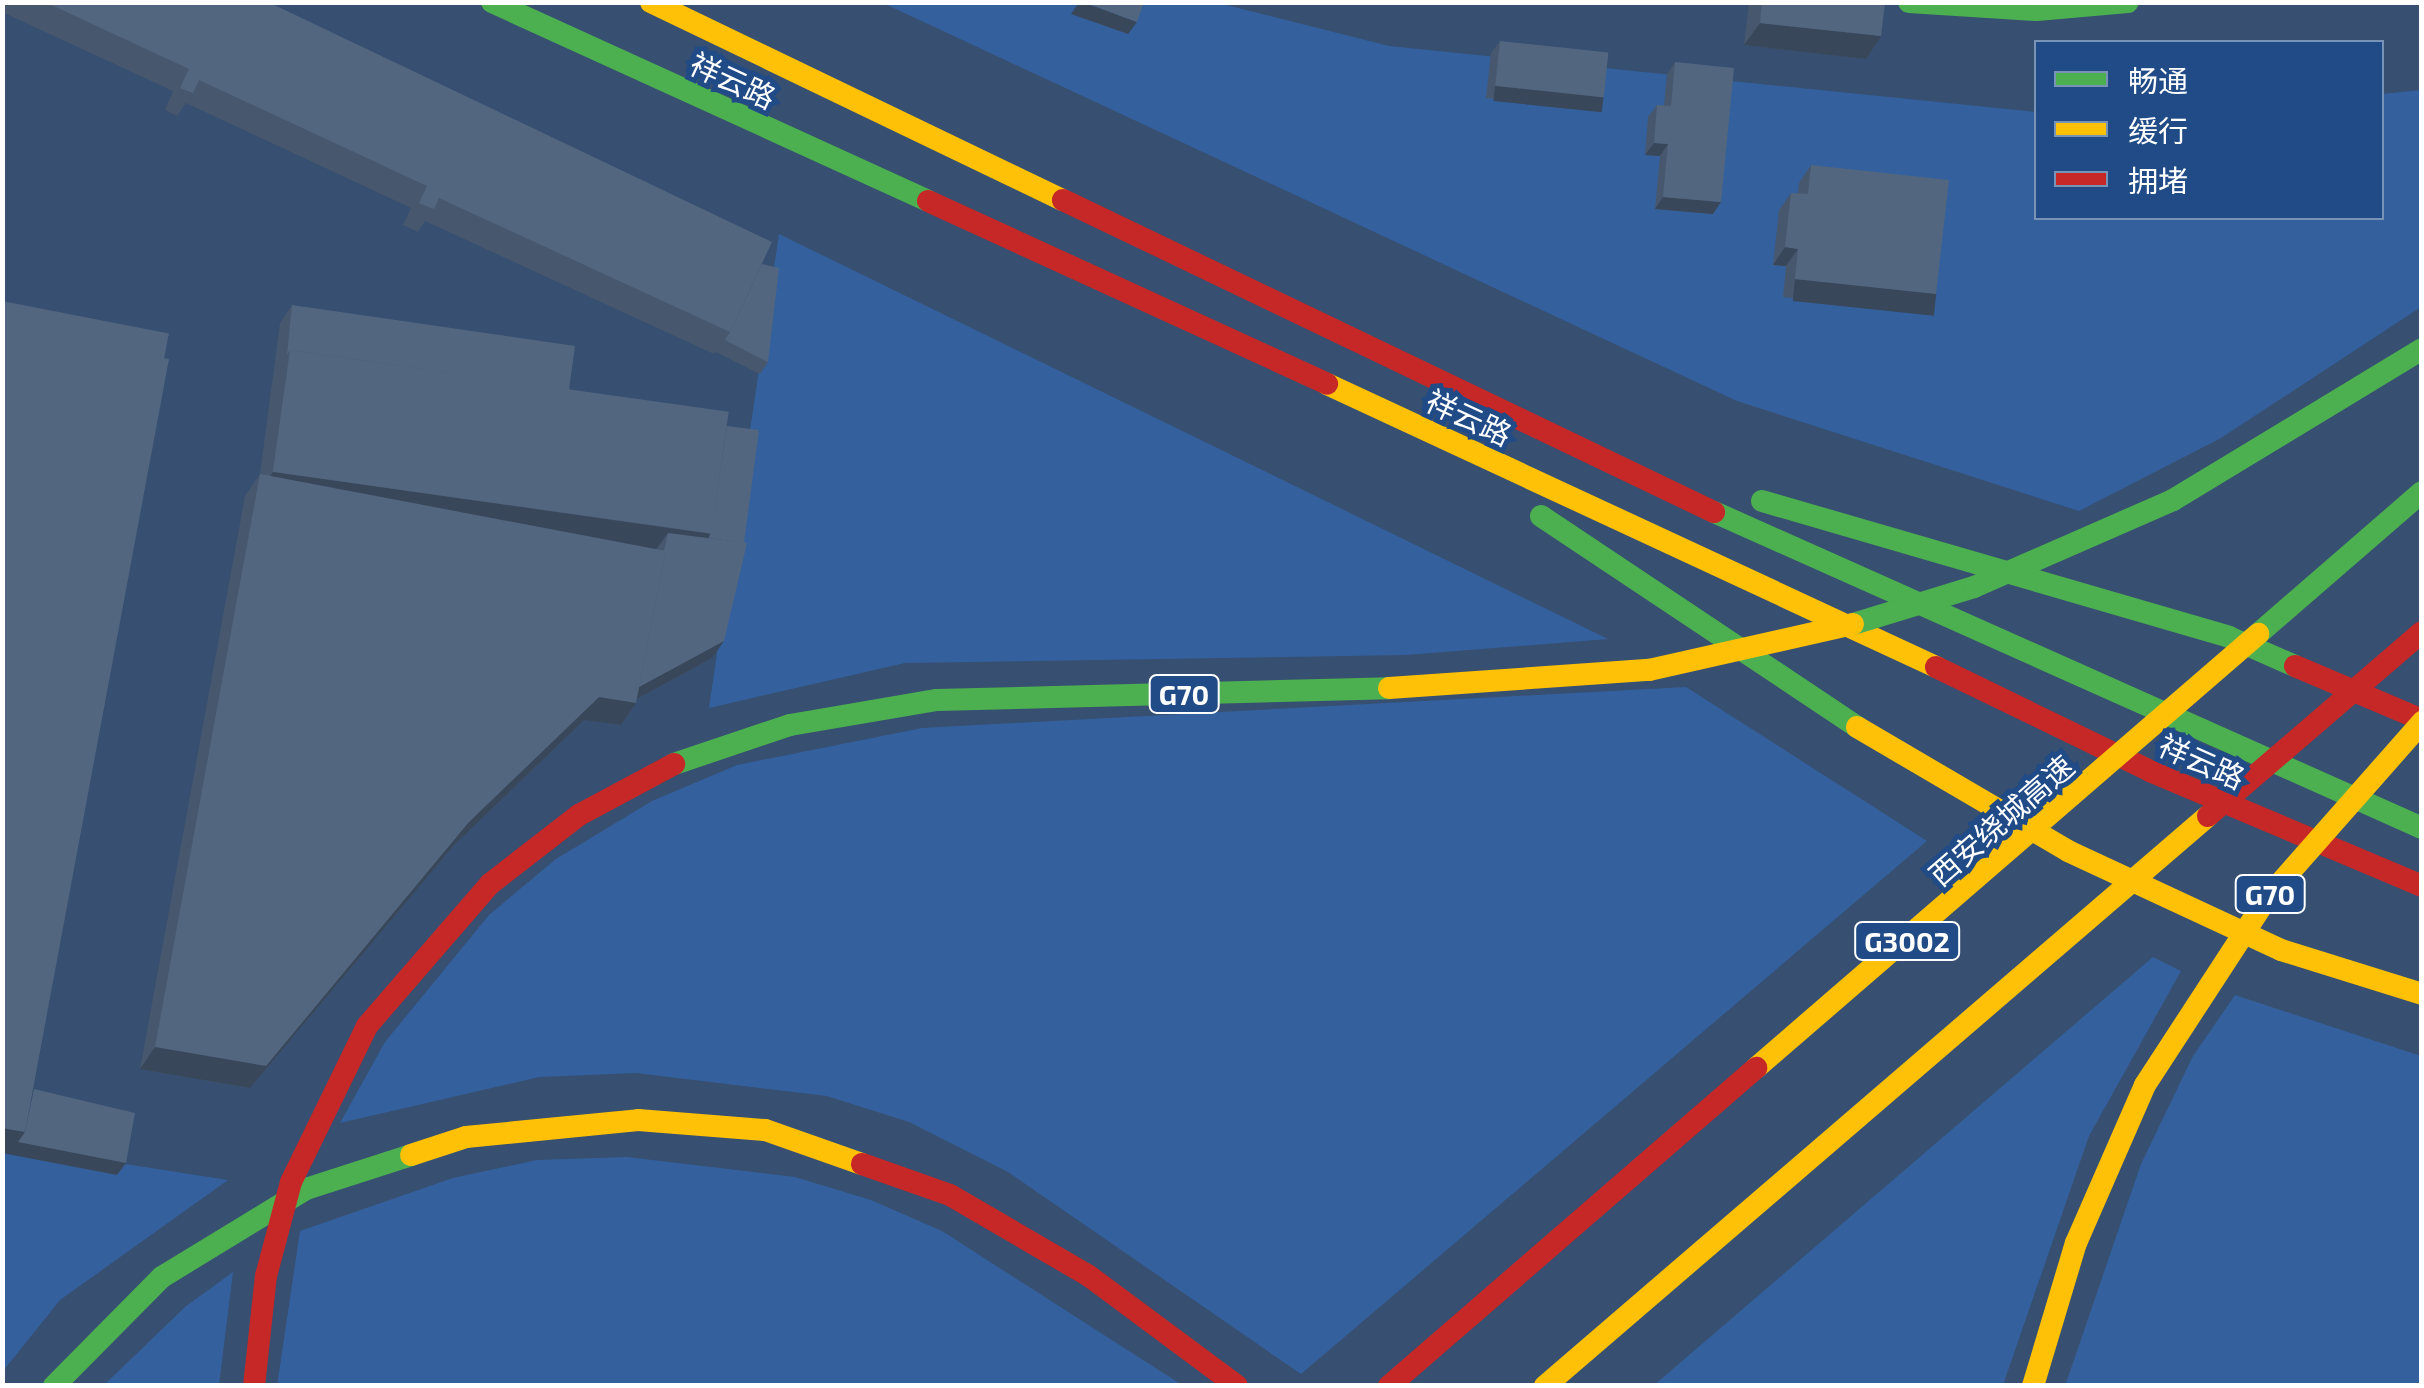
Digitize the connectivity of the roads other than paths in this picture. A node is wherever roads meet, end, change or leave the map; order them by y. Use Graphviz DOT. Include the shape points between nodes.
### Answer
graph roads {
  1 [pos="492,2"];
  2 [pos="651,2"];
  3 [pos="1910,2"];
  4 [pos="2128,2"];
  5 [pos="2422,349"];
  6 [pos="1303,374"];
  7 [pos="1543,423"];
  8 [pos="2422,492"];
  9 [pos="2422,632"];
  10 [pos="2422,721"];
  11 [pos="2422,828"];
  12 [pos="2422,886"];
  13 [pos="2422,994"];
  14 [pos="54,1386"];
  15 [pos="254,1386"];
  16 [pos="1237,1386"];
  17 [pos="1389,1386"];
  18 [pos="1545,1386"];
  19 [pos="2032,1386"];
  1 -- 6 [label="main road, 祥云路"];
  2 -- 7 [label="main road, 祥云路"];
  3 -- 4 [label="main road" via="2037,10"];
  5 -- 15 [label="main road, G70, bridge" via="2172,500 1974,587 1816,635 1649,670 1515,685 936,700 790,725 677,762 579,815 490,884 376,1012 291,1182 266,1276"];
  6 -- 12 [label="main road, 祥云路" via="2150,771"];
  6 -- 13 [label="main road" via="1613,560 1886,746 2068,851 2280,950"];
  7 -- 10 [label="main road" via="1855,531 2229,637"];
  7 -- 11 [label="main road, 祥云路" via="1745,526"];
  8 -- 17 [label="main road, 西安绕城高速 / G3002, bridge"];
  9 -- 18 [label="main road, bridge"];
  10 -- 19 [label="main road, G70, bridge" via="2267,898 2145,1085 2076,1243"];
  14 -- 16 [label="main road" via="162,1277 306,1189 466,1137 638,1120 765,1130 950,1195 1088,1276"];
}
